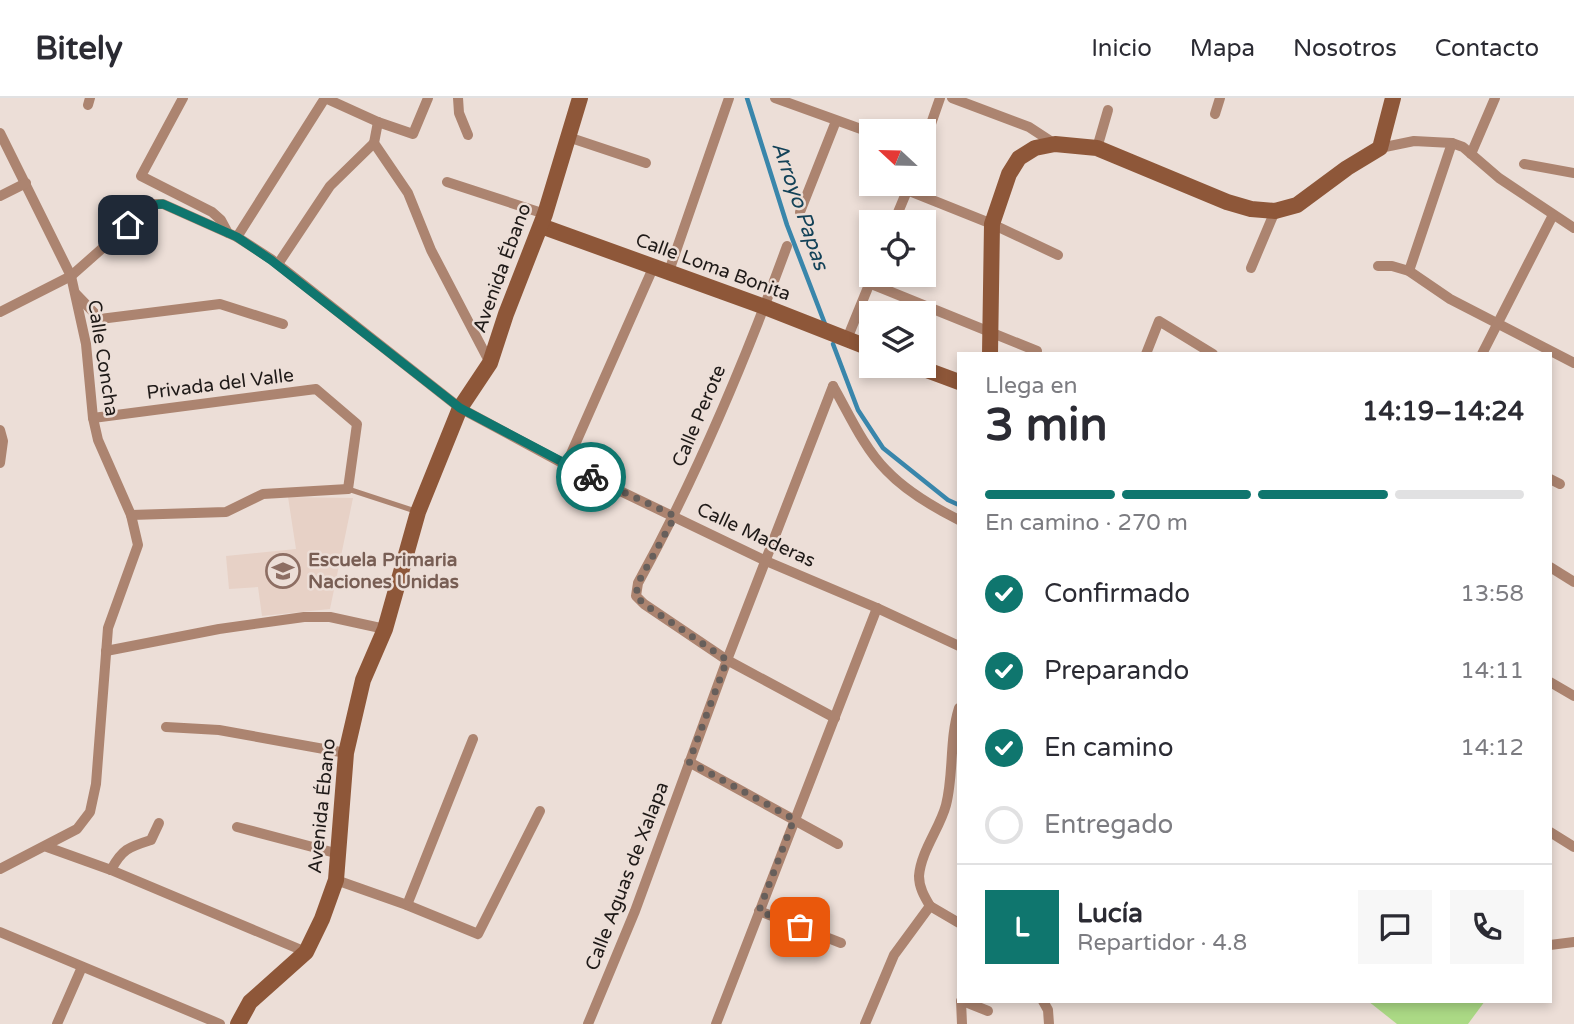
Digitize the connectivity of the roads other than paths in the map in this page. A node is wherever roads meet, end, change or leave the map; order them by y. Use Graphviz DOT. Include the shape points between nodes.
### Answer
graph roads {
  1 [pos="183,98"];
  2 [pos="325,98"];
  3 [pos="428,98"];
  4 [pos="458,98"];
  5 [pos="580,98"];
  6 [pos="729,98"];
  7 [pos="775,98"];
  8 [pos="940,98"];
  9 [pos="953,98"];
  10 [pos="1220,98"];
  11 [pos="1392,98"];
  12 [pos="1495,98"];
  13 [pos="1108,110"];
  14 [pos="1215,114"];
  15 [pos="933,119"];
  16 [pos="836,121"];
  17 [pos="378,122"];
  18 [pos="859,128"];
  19 [pos="0,132"];
  20 [pos="468,135"];
  21 [pos="568,137"];
  22 [pos="374,143"];
  23 [pos="1452,143"];
  24 [pos="1055,144"];
  25 [pos="1097,148"];
  26 [pos="1380,148"];
  27 [pos="1471,155"];
  28 [pos="646,163"];
  29 [pos="1524,164"];
  30 [pos="1574,173"];
  31 [pos="447,182"];
  32 [pos="26,183"];
  33 [pos="0,196"];
  34 [pos="928,196"];
  35 [pos="1275,211"];
  36 [pos="800,212"];
  37 [pos="1553,215"];
  38 [pos="543,220"];
  39 [pos="992,224"];
  40 [pos="1574,229"];
  41 [pos="232,235"];
  42 [pos="787,246"];
  43 [pos="1058,255"];
  44 [pos="278,264"];
  45 [pos="1378,266"];
  46 [pos="653,268"];
  47 [pos="1251,268"];
  48 [pos="1409,271"];
  49 [pos="668,274"];
  50 [pos="71,275"];
  51 [pos="868,287"];
  52 [pos="889,287"];
  53 [pos="76,294"];
  54 [pos="765,307"];
  55 [pos="0,312"];
  56 [pos="1498,323"];
  57 [pos="283,324"];
  58 [pos="990,332"];
  59 [pos="847,340"];
  60 [pos="859,344"];
  61 [pos="1037,351"];
  62 [pos="990,352"];
  63 [pos="1147,352"];
  64 [pos="1210,352"];
  65 [pos="1483,352"];
  66 [pos="490,363"];
  67 [pos="1574,363"];
  68 [pos="936,373"];
  69 [pos="957,381"];
  70 [pos="460,408"];
  71 [pos="93,418"];
  72 [pos="0,430"];
  73 [pos="0,463"];
  74 [pos="566,465"];
  75 [pos="348,489"];
  76 [pos="418,512"];
  77 [pos="131,515"];
  78 [pos="675,516"];
  79 [pos="957,519"];
  80 [pos="766,561"];
  81 [pos="1552,568"];
  82 [pos="1574,582"];
  83 [pos="877,608"];
  84 [pos="385,629"];
  85 [pos="957,645"];
  86 [pos="106,651"];
  87 [pos="727,660"];
  88 [pos="1552,683"];
  89 [pos="1574,696"];
  90 [pos="835,718"];
  91 [pos="166,727"];
  92 [pos="957,736"];
  93 [pos="473,739"];
  94 [pos="346,752"];
  95 [pos="689,762"];
  96 [pos="954,779"];
  97 [pos="540,811"];
  98 [pos="794,819"];
  99 [pos="159,823"];
  100 [pos="237,827"];
  101 [pos="1552,833"];
  102 [pos="838,844"];
  103 [pos="47,846"];
  104 [pos="1574,847"];
  105 [pos="339,854"];
  106 [pos="0,869"];
  107 [pos="111,870"];
  108 [pos="336,880"];
  109 [pos="407,905"];
  110 [pos="930,906"];
  111 [pos="759,911"];
  112 [pos="957,920"];
  113 [pos="0,933"];
  114 [pos="1574,942"];
  115 [pos="841,943"];
  116 [pos="1552,945"];
  117 [pos="306,952"];
  118 [pos="82,967"];
  119 [pos="962,1003"];
  120 [pos="967,1003"];
  121 [pos="1044,1003"];
  122 [pos="988,1011"];
  123 [pos="57,1024"];
  124 [pos="220,1024"];
  125 [pos="238,1024"];
  126 [pos="588,1024"];
  127 [pos="716,1024"];
  128 [pos="866,1024"];
  129 [pos="962,1024"];
  130 [pos="1049,1024"];
  1 -- 41 [label="street" via="141,176 212,212"];
  2 -- 17 [label="street"];
  2 -- 41 [label="street"];
  3 -- 17 [label="street" via="413,134"];
  4 -- 20 [label="street"];
  5 -- 21 [label="street, Avenida Ébano"];
  6 -- 49 [label="street"];
  7 -- 16 [label="street"];
  8 -- 15 [label="street"];
  9 -- 24 [label="street" via="1029,127"];
  10 -- 14 [label="street"];
  11 -- 26 [label="street"];
  12 -- 27 [label="street"];
  13 -- 25 [label="street"];
  16 -- 18 [label="street"];
  16 -- 36 [label="street"];
  17 -- 22 [label="street"];
  19 -- 32 [label="street, Calle Concha"];
  21 -- 28 [label="street"];
  21 -- 38 [label="street, Avenida Ébano"];
  22 -- 44 [label="street" via="330,186"];
  22 -- 66 [label="street" via="408,193 431,250"];
  23 -- 26 [label="street" via="1414,141"];
  23 -- 27 [label="street"];
  23 -- 48 [label="street"];
  24 -- 25 [label="street"];
  24 -- 39 [label="street" via="1035,148 1019,158"];
  25 -- 35 [label="street" via="1227,202"];
  26 -- 35 [label="street" via="1297,205"];
  27 -- 37 [label="street"];
  29 -- 30 [label="street"];
  31 -- 38 [label="street"];
  32 -- 33 [label="street"];
  32 -- 50 [label="street, Calle Concha"];
  34 -- 39 [label="street"];
  35 -- 47 [label="street"];
  37 -- 40 [label="street"];
  37 -- 56 [label="street"];
  38 -- 46 [label="street, Calle Loma Bonita"];
  38 -- 66 [label="street, Avenida Ébano"];
  39 -- 43 [label="street"];
  39 -- 58 [label="street"];
  41 -- 44 [label="street, Calle Maderas"];
  41 -- 50 [label="street, Calle Maderas" via="155,204"];
  42 -- 54 [label="street, Calle Perote"];
  44 -- 70 [label="street, Calle Maderas"];
  45 -- 48 [label="street"];
  46 -- 49 [label="street, Calle Loma Bonita"];
  46 -- 74 [label="street"];
  48 -- 56 [label="street"];
  49 -- 54 [label="street, Calle Loma Bonita"];
  50 -- 53 [label="street, Calle Concha"];
  50 -- 55 [label="street"];
  51 -- 59 [label="street"];
  52 -- 58 [label="street"];
  53 -- 57 [label="street" via="100,319 220,304"];
  53 -- 71 [label="street, Calle Concha"];
  54 -- 59 [label="street, Calle Loma Bonita"];
  54 -- 78 [label="street, Calle Perote"];
  56 -- 65 [label="street"];
  56 -- 67 [label="street"];
  58 -- 61 [label="street"];
  58 -- 62 [label="street"];
  59 -- 60 [label="street, Calle Loma Bonita"];
  63 -- 64 [label="street" via="1159,321"];
  66 -- 70 [label="street, Avenida Ébano"];
  68 -- 69 [label="street"];
  70 -- 74 [label="street, Calle Maderas"];
  70 -- 76 [label="street, Avenida Ébano"];
  71 -- 75 [label="street, Privada del Valle" via="316,390 357,424"];
  71 -- 77 [label="street, Calle Concha"];
  72 -- 73 [label="street"];
  74 -- 78 [label="street, Calle Maderas"];
  75 -- 76 [label="lane"];
  75 -- 77 [label="street" via="263,494 226,512"];
  76 -- 84 [label="street, Avenida Ébano"];
  77 -- 86 [label="street, Calle Concha" via="138,545 108,628"];
  78 -- 80 [label="street, Calle Maderas"];
  78 -- 87 [label="street, Calle Perote" via="638,583 636,596"];
  79 -- 80 [label="street, Calle Aguas de Xalapa" via="936,509 886,470 833,386"];
  80 -- 83 [label="street, Calle Maderas"];
  80 -- 87 [label="street, Calle Aguas de Xalapa"];
  81 -- 82 [label="street"];
  83 -- 85 [label="street, Calle Maderas"];
  83 -- 90 [label="street"];
  84 -- 86 [label="street" via="330,617 304,617"];
  84 -- 94 [label="street, Avenida Ébano" via="363,680"];
  86 -- 103 [label="street, Calle Concha" via="90,811 77,829"];
  87 -- 90 [label="street"];
  87 -- 95 [label="street, Calle Aguas de Xalapa"];
  88 -- 89 [label="street"];
  90 -- 98 [label="street"];
  91 -- 94 [label="street" via="219,730"];
  92 -- 96 [label="street"];
  93 -- 109 [label="street"];
  94 -- 105 [label="street, Avenida Ébano"];
  95 -- 98 [label="street"];
  95 -- 126 [label="street, Calle Aguas de Xalapa"];
  96 -- 110 [label="street" via="919,876"];
  97 -- 109 [label="street" via="478,934"];
  98 -- 102 [label="street"];
  98 -- 111 [label="street"];
  99 -- 107 [label="street" via="151,839 119,854"];
  100 -- 105 [label="street"];
  101 -- 104 [label="street"];
  103 -- 106 [label="street, Calle Concha"];
  103 -- 107 [label="street"];
  105 -- 108 [label="street, Avenida Ébano"];
  107 -- 117 [label="street"];
  108 -- 109 [label="street"];
  108 -- 117 [label="street, Avenida Ébano"];
  110 -- 112 [label="street"];
  110 -- 128 [label="street" via="894,955"];
  111 -- 115 [label="street"];
  111 -- 127 [label="street"];
  113 -- 118 [label="street"];
  114 -- 116 [label="street"];
  117 -- 125 [label="street, Avenida Ébano" via="250,1002"];
  118 -- 123 [label="street"];
  118 -- 124 [label="street"];
  119 -- 129 [label="street"];
  120 -- 122 [label="street"];
  121 -- 130 [label="street"];
}
